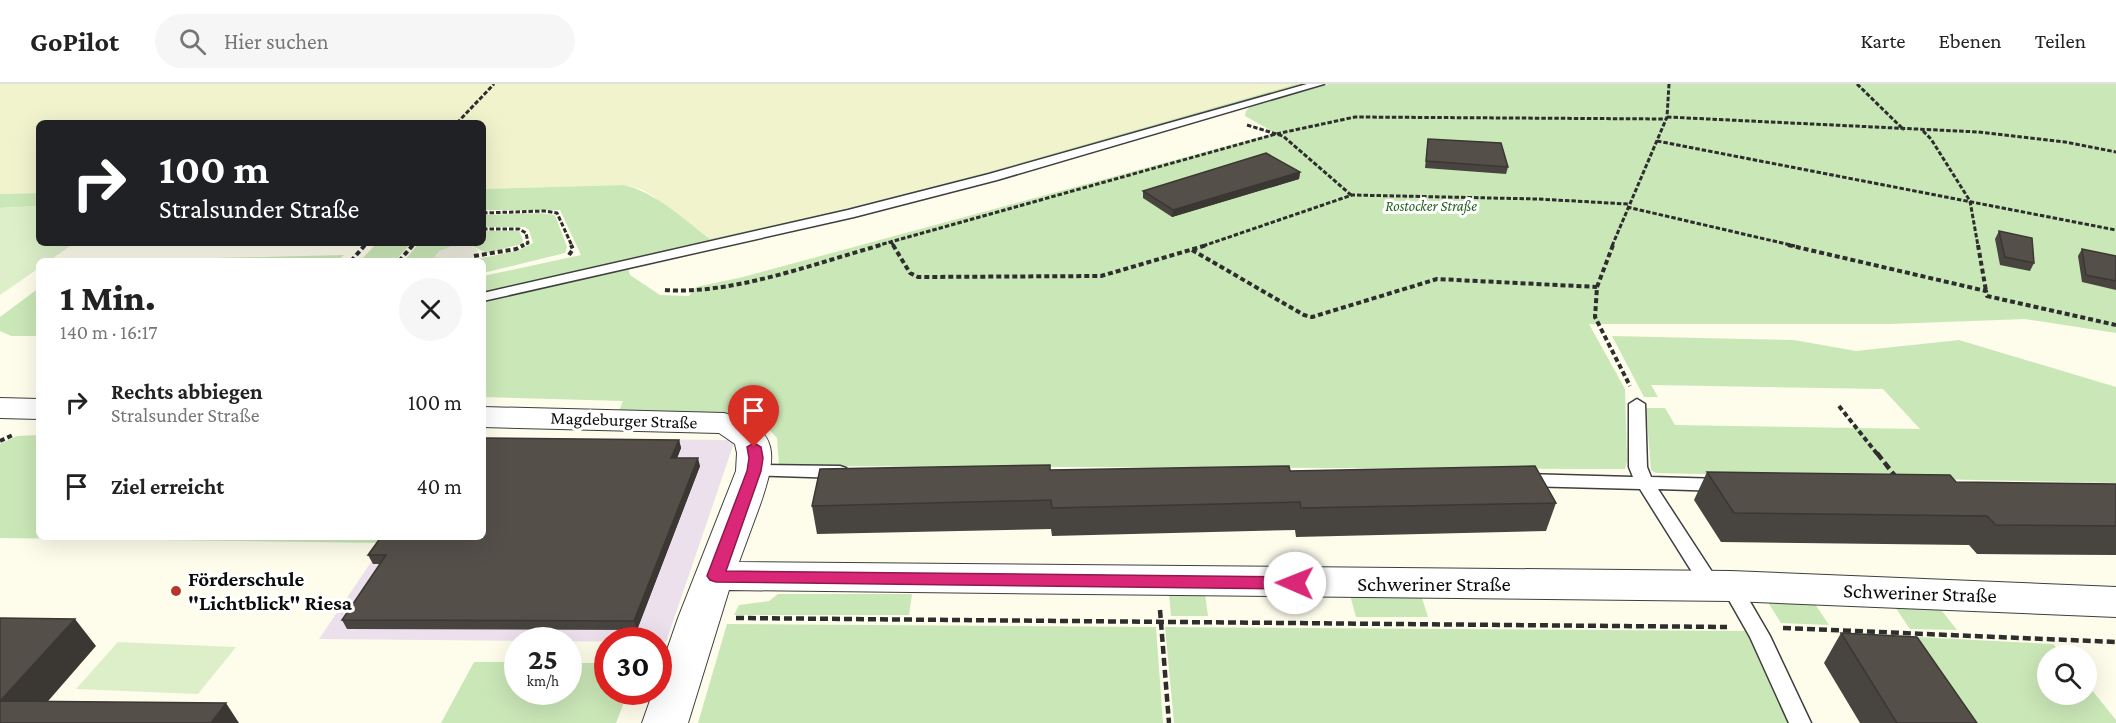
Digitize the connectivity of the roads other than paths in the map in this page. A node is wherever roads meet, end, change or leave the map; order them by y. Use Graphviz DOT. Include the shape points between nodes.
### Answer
graph roads {
  1 [pos="1319,84"];
  2 [pos="486,296"];
  3 [pos="1637,404"];
  4 [pos="0,408"];
  5 [pos="36,409"];
  6 [pos="486,417"];
  7 [pos="754,459"];
  8 [pos="854,472"];
  9 [pos="1504,479"];
  10 [pos="1645,483"];
  11 [pos="1740,485"];
  12 [pos="716,576"];
  13 [pos="1721,586"];
  14 [pos="2116,602"];
  15 [pos="665,723"];
  16 [pos="1800,723"];
  1 -- 2 [label="lane" via="849,214"];
  3 -- 10 [label="lane" via="1638,467"];
  4 -- 5 [label="street"];
  6 -- 7 [label="street, Magdeburger Straße" via="724,423 741,430"];
  7 -- 8 [label="lane"];
  7 -- 12 [label="street"];
  9 -- 10 [label="lane"];
  10 -- 11 [label="lane"];
  10 -- 13 [label="lane"];
  12 -- 13 [label="street, Schweriner Straße"];
  12 -- 15 [label="street"];
  13 -- 14 [label="street, Schweriner Straße"];
  13 -- 16 [label="lane" via="1755,627"];
}
